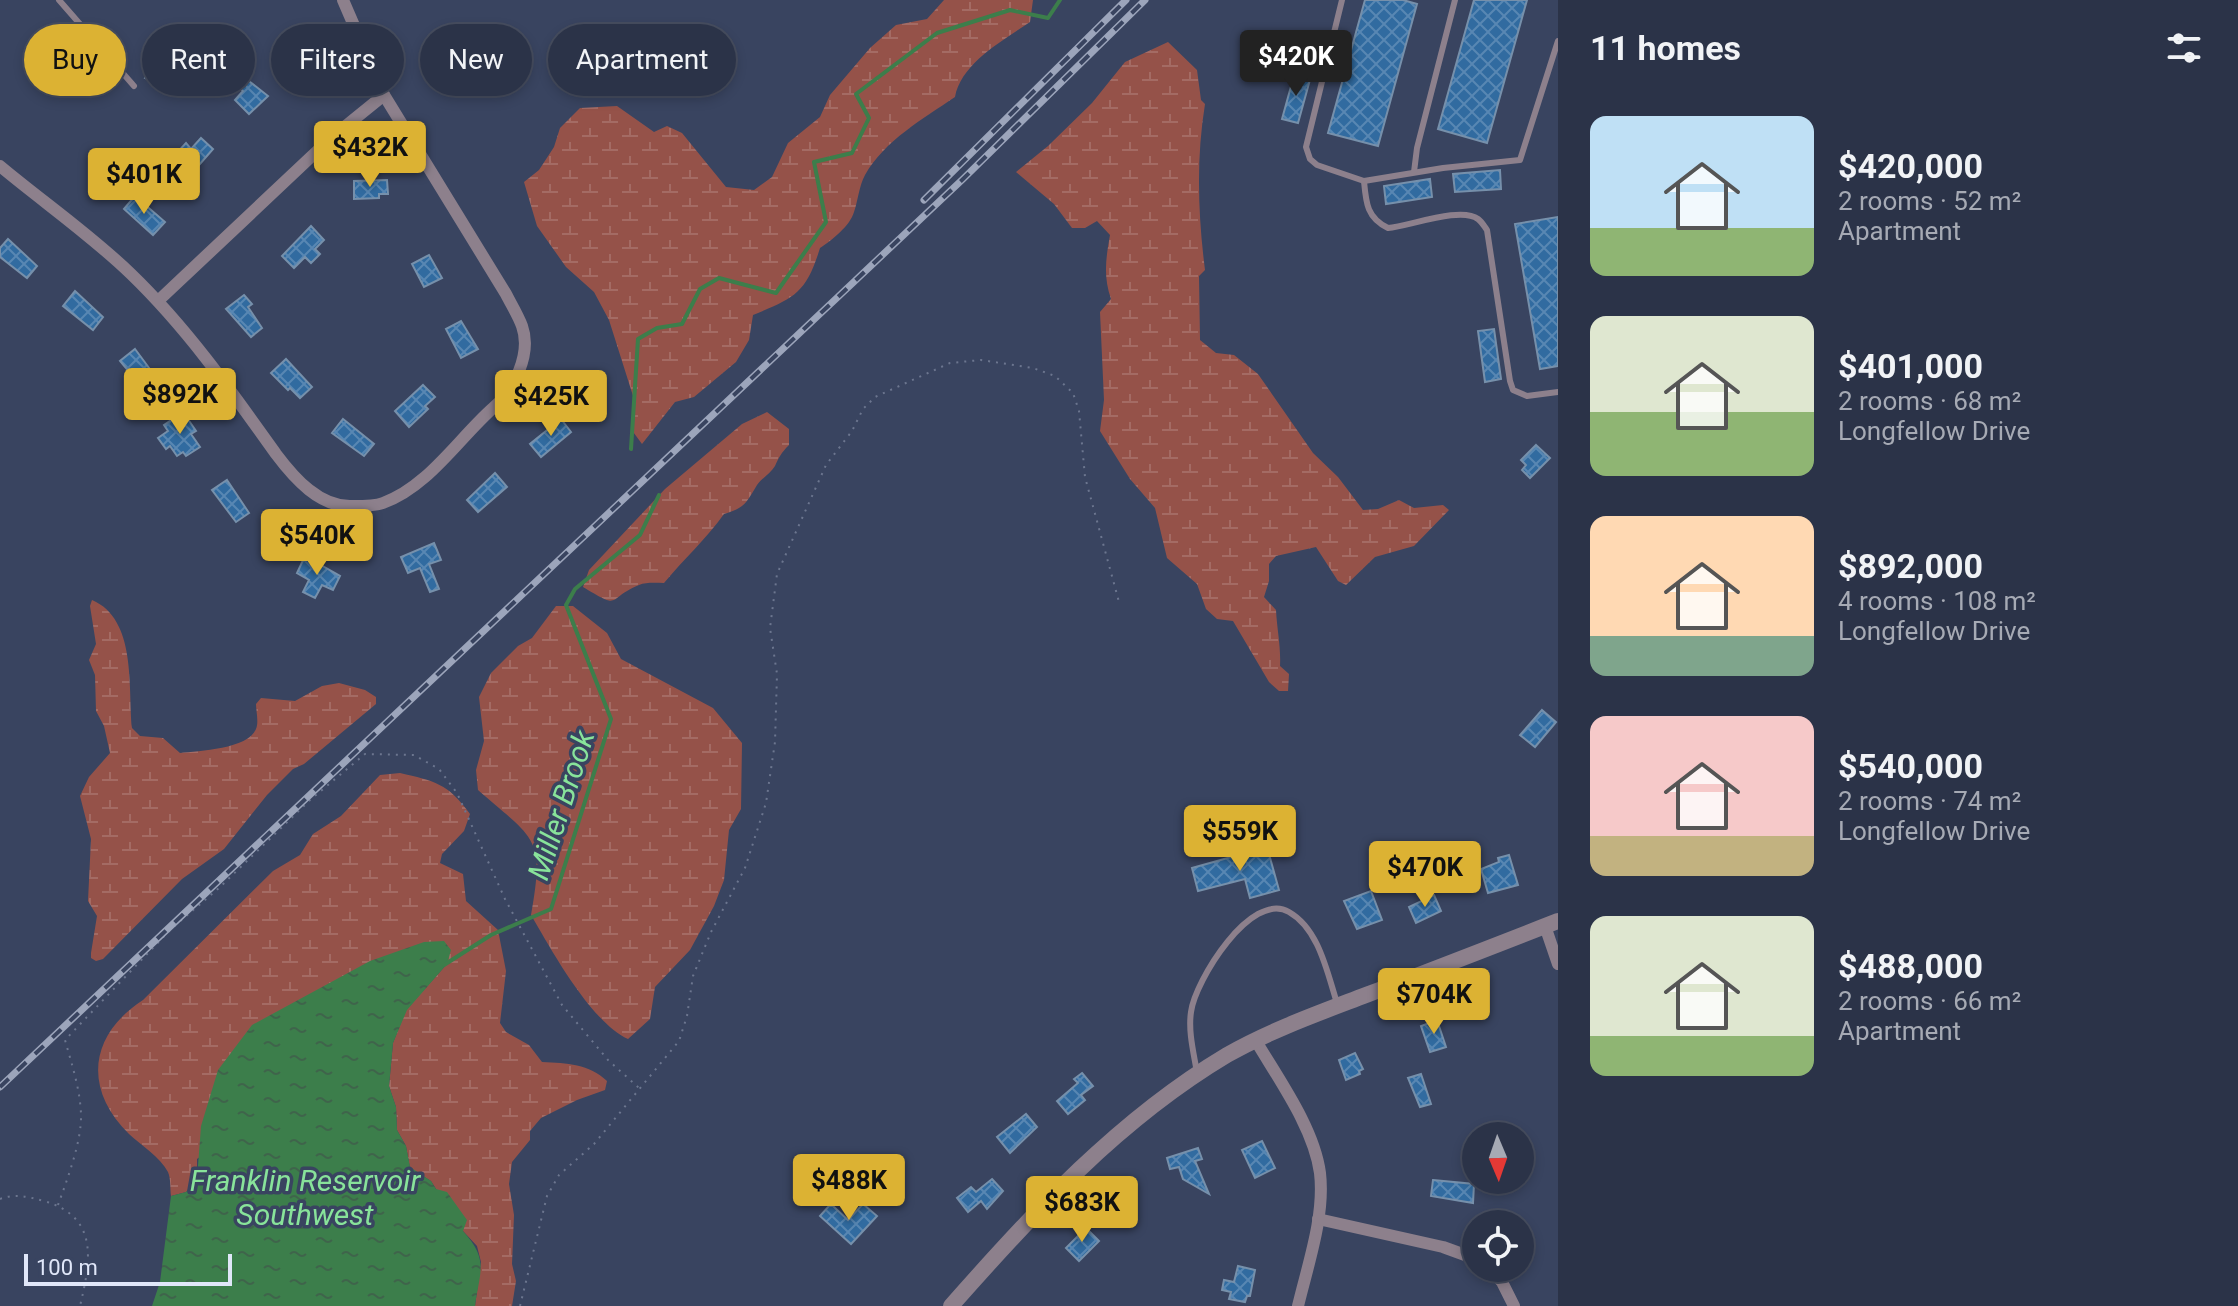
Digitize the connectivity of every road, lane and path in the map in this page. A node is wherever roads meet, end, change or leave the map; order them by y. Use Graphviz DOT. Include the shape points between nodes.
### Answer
graph roads {
  1 [pos="59,0"];
  2 [pos="343,0"];
  3 [pos="1342,0"];
  4 [pos="1455,0"];
  5 [pos="353,24"];
  6 [pos="1558,41"];
  7 [pos="134,86"];
  8 [pos="383,96"];
  9 [pos="385,96"];
  10 [pos="0,166"];
  11 [pos="1414,172"];
  12 [pos="1364,181"];
  13 [pos="158,301"];
  14 [pos="1558,392"];
  15 [pos="1119,602"];
  16 [pos="1551,923"];
  17 [pos="1558,964"];
  18 [pos="1338,1006"];
  19 [pos="1256,1041"];
  20 [pos="1197,1076"];
  21 [pos="640,1089"];
  22 [pos="0,1199"];
  23 [pos="58,1205"];
  24 [pos="1318,1219"];
  25 [pos="1462,1254"];
  26 [pos="1502,1282"];
  27 [pos="80,1306"];
  28 [pos="520,1306"];
  29 [pos="951,1306"];
  30 [pos="1298,1306"];
  31 [pos="1514,1306"];
  1 -- 7 [label="lane"];
  2 -- 5 [label="street"];
  3 -- 12 [label="lane" via="1306,147 1317,165"];
  4 -- 11 [label="lane"];
  6 -- 11 [label="lane" via="1520,160"];
  8 -- 13 [label="street"];
  9 -- 13 [label="street" via="523,328 519,372 503,400 432,469 383,503 349,507 317,496 293,476"];
  10 -- 13 [label="street"];
  11 -- 12 [label="lane"];
  12 -- 14 [label="lane" via="1370,216 1388,228 1448,216 1478,219 1487,230 1513,390 1527,396"];
  15 -- 21 [label="path" via="1085,477 1079,411 1073,393 1055,376 981,360 950,363 875,397 863,409 826,465 777,574 770,628 777,674 775,742 766,803 745,868 693,976 679,1041"];
  16 -- 17 [label="street"];
  16 -- 18 [label="street"];
  18 -- 19 [label="street"];
  18 -- 20 [label="lane" via="1306,927 1280,908 1265,911 1229,937 1203,979 1191,1012"];
  19 -- 20 [label="street"];
  19 -- 24 [label="street" via="1314,1148 1320,1175"];
  20 -- 29 [label="street" via="1144,1111 1094,1154"];
  21 -- 23 [label="path" via="562,1005 505,899 457,793 439,769 414,755 365,754 171,929 65,1040 81,1117"];
  21 -- 28 [label="path" via="594,1144 559,1175 547,1196"];
  22 -- 23 [label="path" via="20,1195"];
  23 -- 27 [label="path" via="80,1223 88,1247"];
  24 -- 25 [label="street"];
  24 -- 30 [label="street"];
  26 -- 31 [label="street"];
}
